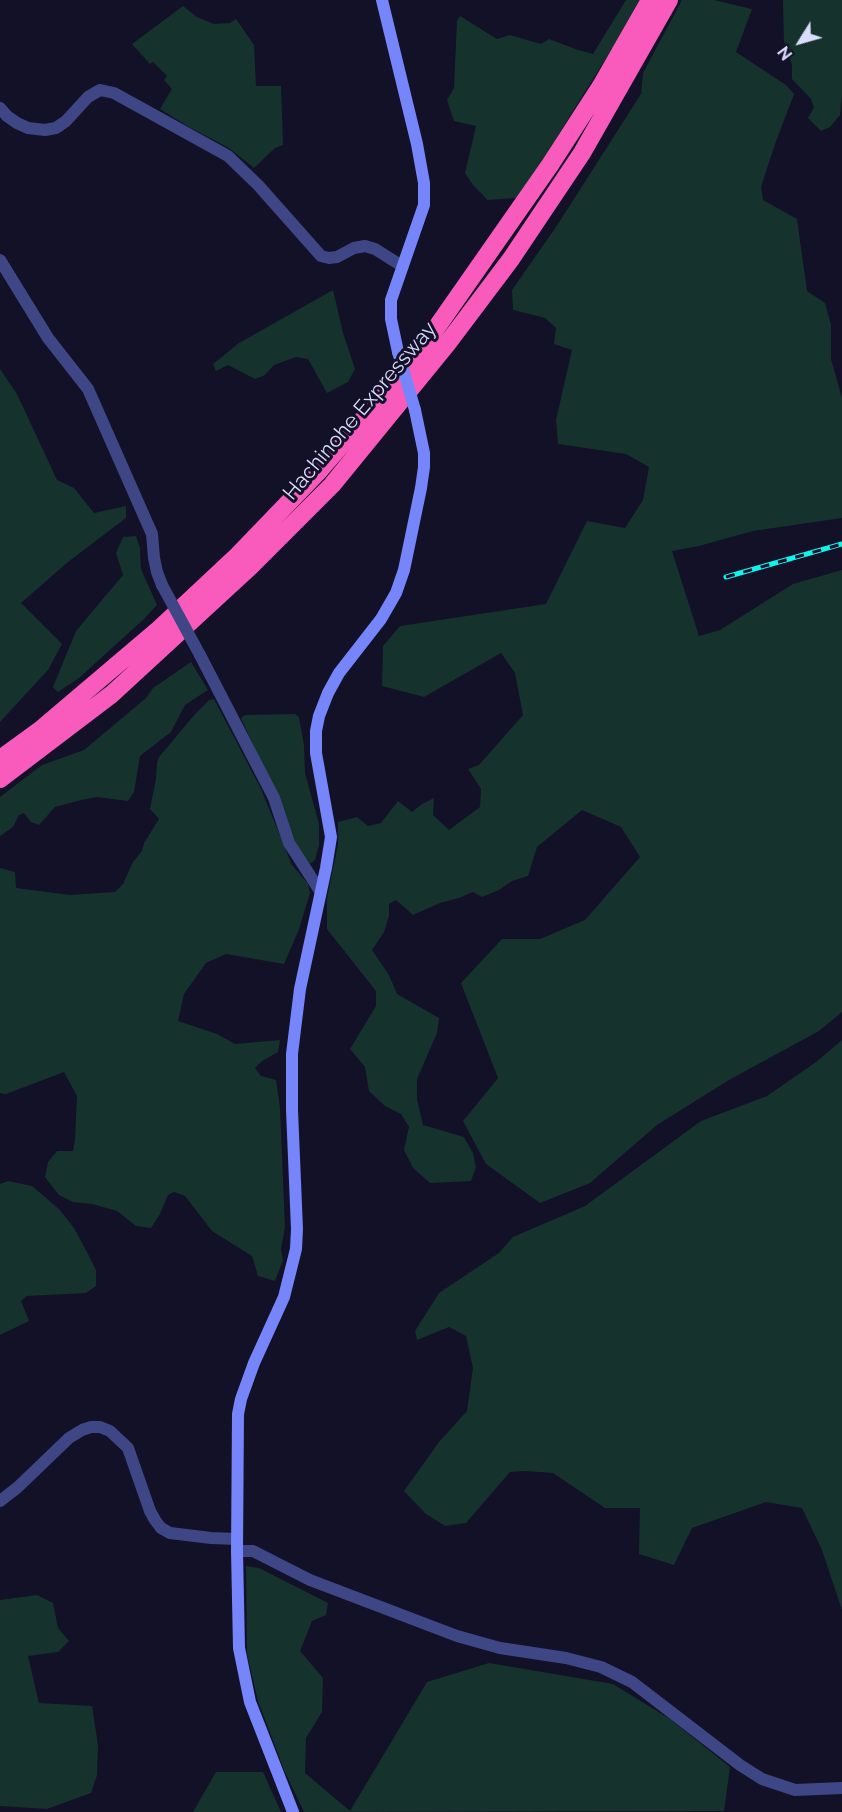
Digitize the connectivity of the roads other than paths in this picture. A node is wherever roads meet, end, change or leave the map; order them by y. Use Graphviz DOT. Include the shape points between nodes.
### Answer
graph roads {
  1 [pos="382,0"];
  2 [pos="650,0"];
  3 [pos="669,0"];
  4 [pos="0,108"];
  5 [pos="0,260"];
  6 [pos="402,266"];
  7 [pos="0,759"];
  8 [pos="0,779"];
  9 [pos="320,891"];
  10 [pos="0,1501"];
  11 [pos="237,1545"];
  12 [pos="842,1788"];
  13 [pos="293,1812"];
  1 -- 6 [label="street" via="424,183 423,205"];
  2 -- 7 [label="highway, Hachinohe Expressway" via="550,165 432,334 380,400 238,555 159,629"];
  3 -- 8 [label="highway, Hachinohe Expressway" via="582,153 517,250 447,345 332,485 112,694"];
  4 -- 6 [label="street" via="17,123 45,130 66,121 100,90 114,93 228,156 321,256 337,257 366,246"];
  5 -- 9 [label="street, bridge" via="48,338 88,389 152,534 162,585 274,798 289,843"];
  6 -- 9 [label="street, bridge" via="391,300 391,319 424,453 422,488 396,594 381,620 339,673 319,716 316,753 331,837"];
  9 -- 11 [label="street" via="300,989 292,1054 296,1249 284,1297 239,1407"];
  10 -- 11 [label="street" via="69,1438 91,1427 100,1427 128,1448 150,1511 161,1528"];
  11 -- 12 [label="street" via="310,1580 457,1636 601,1667 632,1682 762,1779 795,1790"];
  11 -- 13 [label="street" via="239,1648 244,1676"];
}
